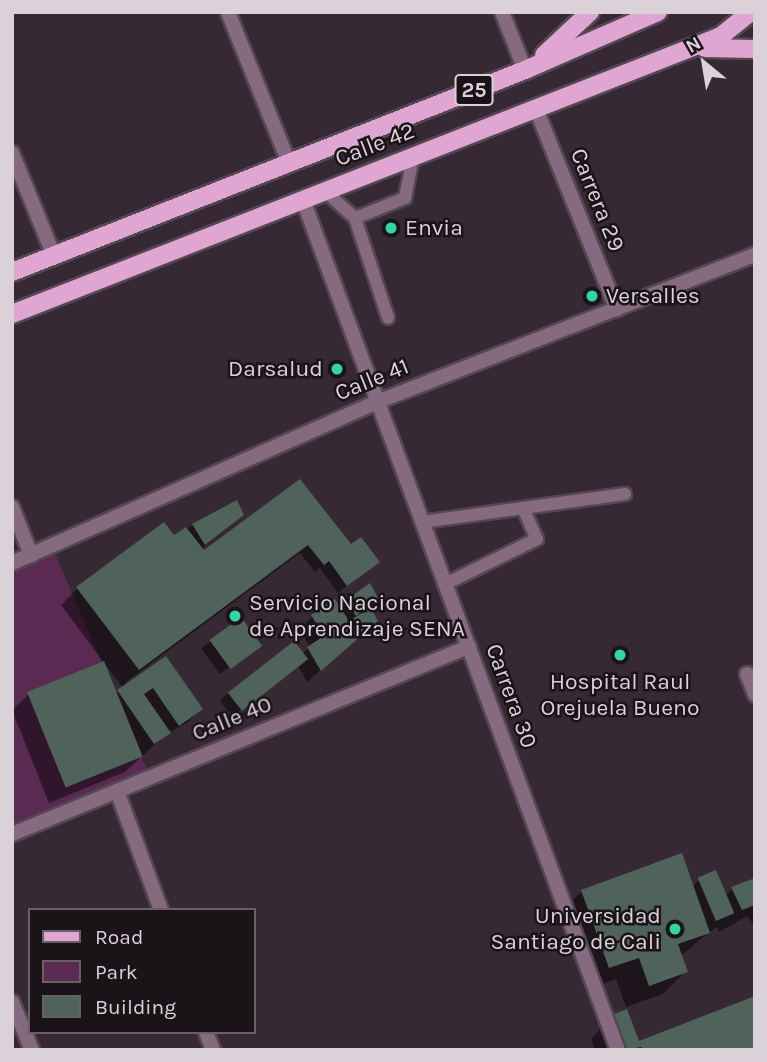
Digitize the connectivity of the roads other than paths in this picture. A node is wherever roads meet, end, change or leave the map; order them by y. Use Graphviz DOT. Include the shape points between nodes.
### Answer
graph roads {
  1 [pos="228,12"];
  2 [pos="502,12"];
  3 [pos="590,12"];
  4 [pos="658,12"];
  5 [pos="751,12"];
  6 [pos="755,49"];
  7 [pos="674,54"];
  8 [pos="525,70"];
  9 [pos="536,109"];
  10 [pos="12,153"];
  11 [pos="413,157"];
  12 [pos="289,163"];
  13 [pos="326,191"];
  14 [pos="303,200"];
  15 [pos="355,218"];
  16 [pos="755,255"];
  17 [pos="54,256"];
  18 [pos="12,272"];
  19 [pos="617,309"];
  20 [pos="12,314"];
  21 [pos="388,318"];
  22 [pos="377,402"];
  23 [pos="625,494"];
  24 [pos="12,507"];
  25 [pos="523,508"];
  26 [pos="422,522"];
  27 [pos="31,555"];
  28 [pos="12,563"];
  29 [pos="445,584"];
  30 [pos="469,647"];
  31 [pos="747,674"];
  32 [pos="755,694"];
  33 [pos="117,792"];
  34 [pos="12,834"];
  35 [pos="160,908"];
  36 [pos="12,1002"];
  37 [pos="32,1050"];
  38 [pos="618,1050"];
  1 -- 12 [label="street"];
  2 -- 8 [label="street"];
  3 -- 8 [label="main road" via="569,36"];
  4 -- 8 [label="main road, Calle 42 / 25"];
  5 -- 7 [label="main road, Calle 42 / 25" via="721,36"];
  6 -- 7 [label="main road" via="718,47"];
  7 -- 9 [label="main road, Calle 42 / 25"];
  8 -- 12 [label="main road, Calle 42 / 25"];
  9 -- 11 [label="main road, Calle 42 / 25"];
  9 -- 19 [label="street, Carrera 29"];
  10 -- 17 [label="street"];
  11 -- 13 [label="main road, Calle 42 / 25"];
  11 -- 15 [label="lane" via="405,198"];
  12 -- 17 [label="main road, Calle 42 / 25"];
  13 -- 14 [label="main road, Calle 42 / 25"];
  13 -- 15 [label="lane"];
  14 -- 20 [label="main road, Calle 42 / 25"];
  14 -- 22 [label="street, Carrera 30"];
  15 -- 21 [label="lane"];
  16 -- 19 [label="street, Calle 41"];
  17 -- 18 [label="main road, Calle 42 / 25"];
  19 -- 22 [label="street, Calle 41"];
  22 -- 26 [label="street, Carrera 30"];
  22 -- 27 [label="street, Calle 41"];
  23 -- 25 [label="lane"];
  24 -- 27 [label="street"];
  25 -- 26 [label="lane"];
  25 -- 29 [label="lane" via="537,539"];
  26 -- 29 [label="street, Carrera 30"];
  27 -- 28 [label="street, Calle 41"];
  29 -- 30 [label="street, Carrera 30"];
  30 -- 33 [label="street, Calle 40"];
  30 -- 38 [label="street, Carrera 30"];
  31 -- 32 [label="street"];
  33 -- 34 [label="street, Calle 40"];
  33 -- 35 [label="street"];
  36 -- 37 [label="street"];
}
